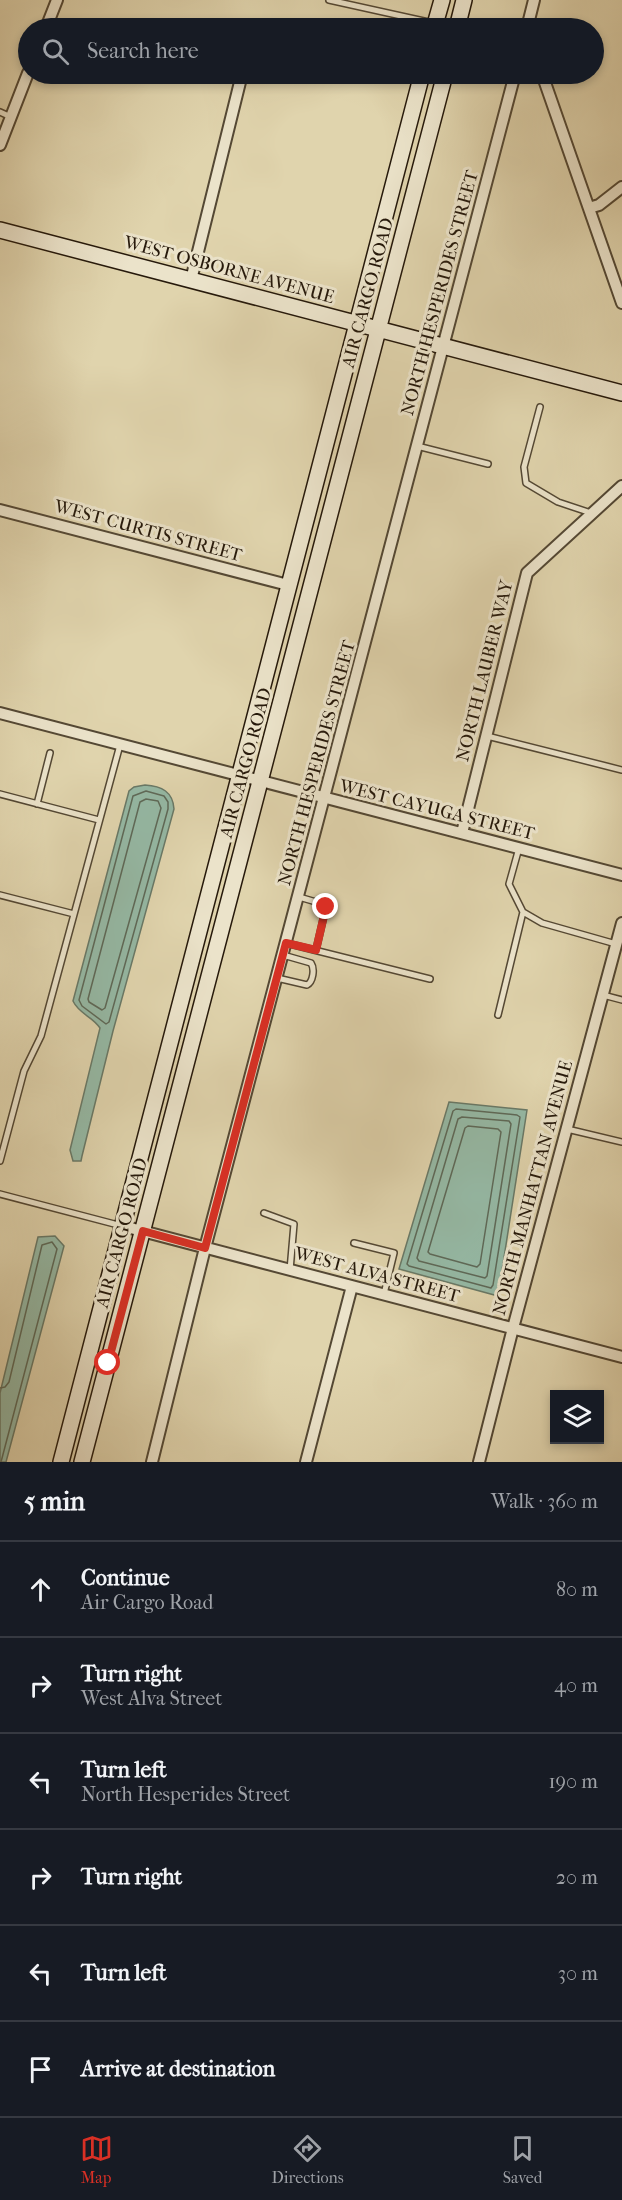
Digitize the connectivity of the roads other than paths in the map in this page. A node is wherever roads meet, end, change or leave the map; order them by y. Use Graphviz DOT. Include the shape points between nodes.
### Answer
graph roads {
  1 [pos="57,0"];
  2 [pos="329,0"];
  3 [pos="358,0"];
  4 [pos="442,0"];
  5 [pos="464,0"];
  6 [pos="534,0"];
  7 [pos="361,7"];
  8 [pos="50,18"];
  9 [pos="404,18"];
  10 [pos="437,18"];
  11 [pos="460,18"];
  12 [pos="530,18"];
  13 [pos="24,84"];
  14 [pos="240,84"];
  15 [pos="419,84"];
  16 [pos="442,84"];
  17 [pos="512,84"];
  18 [pos="546,84"];
  19 [pos="0,112"];
  20 [pos="11,117"];
  21 [pos="0,145"];
  22 [pos="622,186"];
  23 [pos="589,208"];
  24 [pos="0,230"];
  25 [pos="191,280"];
  26 [pos="622,303"];
  27 [pos="357,323"];
  28 [pos="379,329"];
  29 [pos="442,346"];
  30 [pos="622,393"];
  31 [pos="540,407"];
  32 [pos="417,446"];
  33 [pos="488,464"];
  34 [pos="622,486"];
  35 [pos="0,510"];
  36 [pos="592,514"];
  37 [pos="288,585"];
  38 [pos="0,713"];
  39 [pos="486,735"];
  40 [pos="120,745"];
  41 [pos="50,753"];
  42 [pos="622,770"];
  43 [pos="239,776"];
  44 [pos="261,782"];
  45 [pos="0,794"];
  46 [pos="325,798"];
  47 [pos="37,804"];
  48 [pos="99,820"];
  49 [pos="462,833"];
  50 [pos="519,848"];
  51 [pos="622,875"];
  52 [pos="0,895"];
  53 [pos="299,897"];
  54 [pos="523,912"];
  55 [pos="74,915"];
  56 [pos="622,923"];
  57 [pos="286,943"];
  58 [pos="616,944"];
  59 [pos="316,950"];
  60 [pos="283,955"];
  61 [pos="277,978"];
  62 [pos="430,979"];
  63 [pos="603,995"];
  64 [pos="622,1000"];
  65 [pos="498,1015"];
  66 [pos="567,1129"];
  67 [pos="622,1142"];
  68 [pos="0,1161"];
  69 [pos="0,1194"];
  70 [pos="264,1213"];
  71 [pos="123,1226"];
  72 [pos="143,1231"];
  73 [pos="354,1243"];
  74 [pos="205,1248"];
  75 [pos="290,1270"];
  76 [pos="352,1286"];
  77 [pos="384,1294"];
  78 [pos="513,1328"];
  79 [pos="622,1357"];
  80 [pos="61,1462"];
  81 [pos="82,1462"];
  82 [pos="152,1462"];
  83 [pos="306,1462"];
  84 [pos="479,1462"];
  1 -- 8 [label="street"];
  2 -- 7 [label="lane"];
  3 -- 7 [label="lane"];
  4 -- 10 [label="street"];
  5 -- 11 [label="street"];
  6 -- 12 [label="street"];
  7 -- 9 [label="lane"];
  13 -- 20 [label="street"];
  14 -- 25 [label="street"];
  15 -- 27 [label="street, AIR CARGO ROAD"];
  16 -- 28 [label="street, AIR CARGO ROAD"];
  17 -- 29 [label="street, NORTH HESPERIDES STREET"];
  18 -- 23 [label="street"];
  19 -- 20 [label="lane"];
  20 -- 21 [label="street"];
  22 -- 23 [label="street" via="599,205"];
  23 -- 26 [label="street"];
  24 -- 25 [label="street, WEST OSBORNE AVENUE"];
  25 -- 27 [label="street, WEST OSBORNE AVENUE"];
  27 -- 28 [label="street, WEST OSBORNE AVENUE"];
  27 -- 37 [label="street, AIR CARGO ROAD"];
  28 -- 29 [label="street, WEST OSBORNE AVENUE"];
  28 -- 44 [label="street, AIR CARGO ROAD"];
  29 -- 30 [label="street, WEST OSBORNE AVENUE"];
  29 -- 32 [label="street, NORTH HESPERIDES STREET"];
  31 -- 36 [label="lane" via="524,467 526,483 558,502"];
  32 -- 33 [label="lane"];
  32 -- 46 [label="street, NORTH HESPERIDES STREET"];
  34 -- 36 [label="street, NORTH LAUBER WAY"];
  35 -- 37 [label="street, WEST CURTIS STREET"];
  36 -- 39 [label="street, NORTH LAUBER WAY" via="527,573"];
  37 -- 43 [label="street, AIR CARGO ROAD"];
  38 -- 40 [label="street, WEST CAYUGA STREET"];
  39 -- 42 [label="lane"];
  39 -- 49 [label="street, NORTH LAUBER WAY"];
  40 -- 43 [label="street, WEST CAYUGA STREET"];
  40 -- 48 [label="lane"];
  41 -- 47 [label="lane"];
  43 -- 44 [label="street, WEST CAYUGA STREET"];
  43 -- 71 [label="street, AIR CARGO ROAD"];
  44 -- 46 [label="street, WEST CAYUGA STREET"];
  44 -- 72 [label="street, AIR CARGO ROAD"];
  45 -- 47 [label="lane"];
  46 -- 49 [label="street, WEST CAYUGA STREET"];
  46 -- 53 [label="street, NORTH HESPERIDES STREET"];
  47 -- 48 [label="lane"];
  48 -- 55 [label="lane"];
  49 -- 50 [label="street, WEST CAYUGA STREET"];
  50 -- 51 [label="street, WEST CAYUGA STREET"];
  50 -- 54 [label="lane" via="509,884"];
  52 -- 55 [label="lane"];
  53 -- 57 [label="street, NORTH HESPERIDES STREET"];
  53 -- 59 [label="lane" via="326,907"];
  54 -- 58 [label="lane" via="542,923"];
  54 -- 65 [label="lane"];
  55 -- 68 [label="lane"];
  56 -- 58 [label="street, NORTH MANHATTAN AVENUE"];
  57 -- 59 [label="lane"];
  57 -- 60 [label="street, NORTH HESPERIDES STREET"];
  58 -- 63 [label="street, NORTH MANHATTAN AVENUE"];
  59 -- 62 [label="lane"];
  60 -- 61 [label="street, NORTH HESPERIDES STREET"];
  60 -- 61 [label="lane" via="311,963 314,970 309,985"];
  61 -- 74 [label="street, NORTH HESPERIDES STREET"];
  63 -- 64 [label="lane"];
  63 -- 66 [label="street, NORTH MANHATTAN AVENUE"];
  66 -- 67 [label="lane"];
  66 -- 78 [label="street, NORTH MANHATTAN AVENUE"];
  69 -- 71 [label="lane"];
  70 -- 75 [label="lane" via="294,1224"];
  71 -- 72 [label="street, WEST ALVA STREET"];
  71 -- 80 [label="street, AIR CARGO ROAD"];
  72 -- 74 [label="street, WEST ALVA STREET"];
  72 -- 81 [label="street, AIR CARGO ROAD"];
  73 -- 77 [label="lane" via="394,1253"];
  74 -- 75 [label="street, WEST ALVA STREET"];
  74 -- 82 [label="street, NORTH HESPERIDES STREET"];
  75 -- 76 [label="street, WEST ALVA STREET"];
  76 -- 77 [label="street, WEST ALVA STREET"];
  76 -- 83 [label="street"];
  77 -- 78 [label="street, WEST ALVA STREET"];
  78 -- 79 [label="street, WEST ALVA STREET"];
  78 -- 84 [label="street, NORTH MANHATTAN AVENUE"];
}
